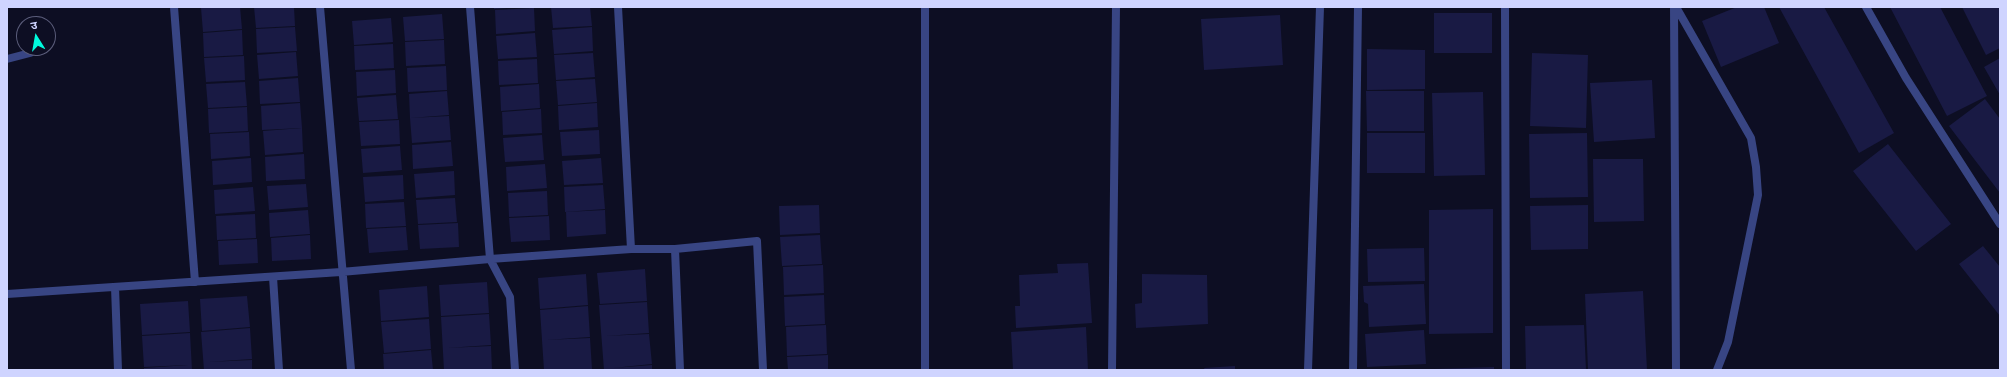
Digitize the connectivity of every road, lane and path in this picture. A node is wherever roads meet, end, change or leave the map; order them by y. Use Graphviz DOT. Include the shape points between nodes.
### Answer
graph roads {
  1 [pos="174,7"];
  2 [pos="320,7"];
  3 [pos="470,7"];
  4 [pos="618,7"];
  5 [pos="925,7"];
  6 [pos="1116,7"];
  7 [pos="1320,7"];
  8 [pos="1358,7"];
  9 [pos="1506,7"];
  10 [pos="1675,7"];
  11 [pos="1866,7"];
  12 [pos="18,56"];
  13 [pos="7,59"];
  14 [pos="2000,224"];
  15 [pos="630,249"];
  16 [pos="675,249"];
  17 [pos="490,259"];
  18 [pos="341,272"];
  19 [pos="273,276"];
  20 [pos="195,282"];
  21 [pos="115,287"];
  22 [pos="7,294"];
  23 [pos="118,370"];
  24 [pos="279,370"];
  25 [pos="351,370"];
  26 [pos="514,370"];
  27 [pos="680,370"];
  28 [pos="763,370"];
  29 [pos="925,370"];
  30 [pos="1112,370"];
  31 [pos="1308,370"];
  32 [pos="1353,370"];
  33 [pos="1506,370"];
  34 [pos="1676,370"];
  35 [pos="1717,370"];
  1 -- 20 [label="street"];
  2 -- 18 [label="street"];
  3 -- 17 [label="street"];
  4 -- 15 [label="street"];
  5 -- 29 [label="street"];
  6 -- 30 [label="street"];
  7 -- 31 [label="street"];
  8 -- 32 [label="street"];
  9 -- 33 [label="street"];
  10 -- 34 [label="street"];
  10 -- 35 [label="street" via="1751,138 1756,167 1758,195 1728,342"];
  11 -- 14 [label="street" via="1906,78"];
  12 -- 13 [label="street"];
  15 -- 16 [label="street"];
  15 -- 17 [label="street"];
  16 -- 27 [label="street"];
  16 -- 28 [label="street" via="757,241"];
  17 -- 18 [label="street"];
  17 -- 26 [label="street" via="510,297"];
  18 -- 19 [label="street"];
  18 -- 25 [label="street"];
  19 -- 20 [label="street"];
  19 -- 24 [label="street"];
  20 -- 21 [label="street"];
  21 -- 22 [label="street"];
  21 -- 23 [label="street"];
}
